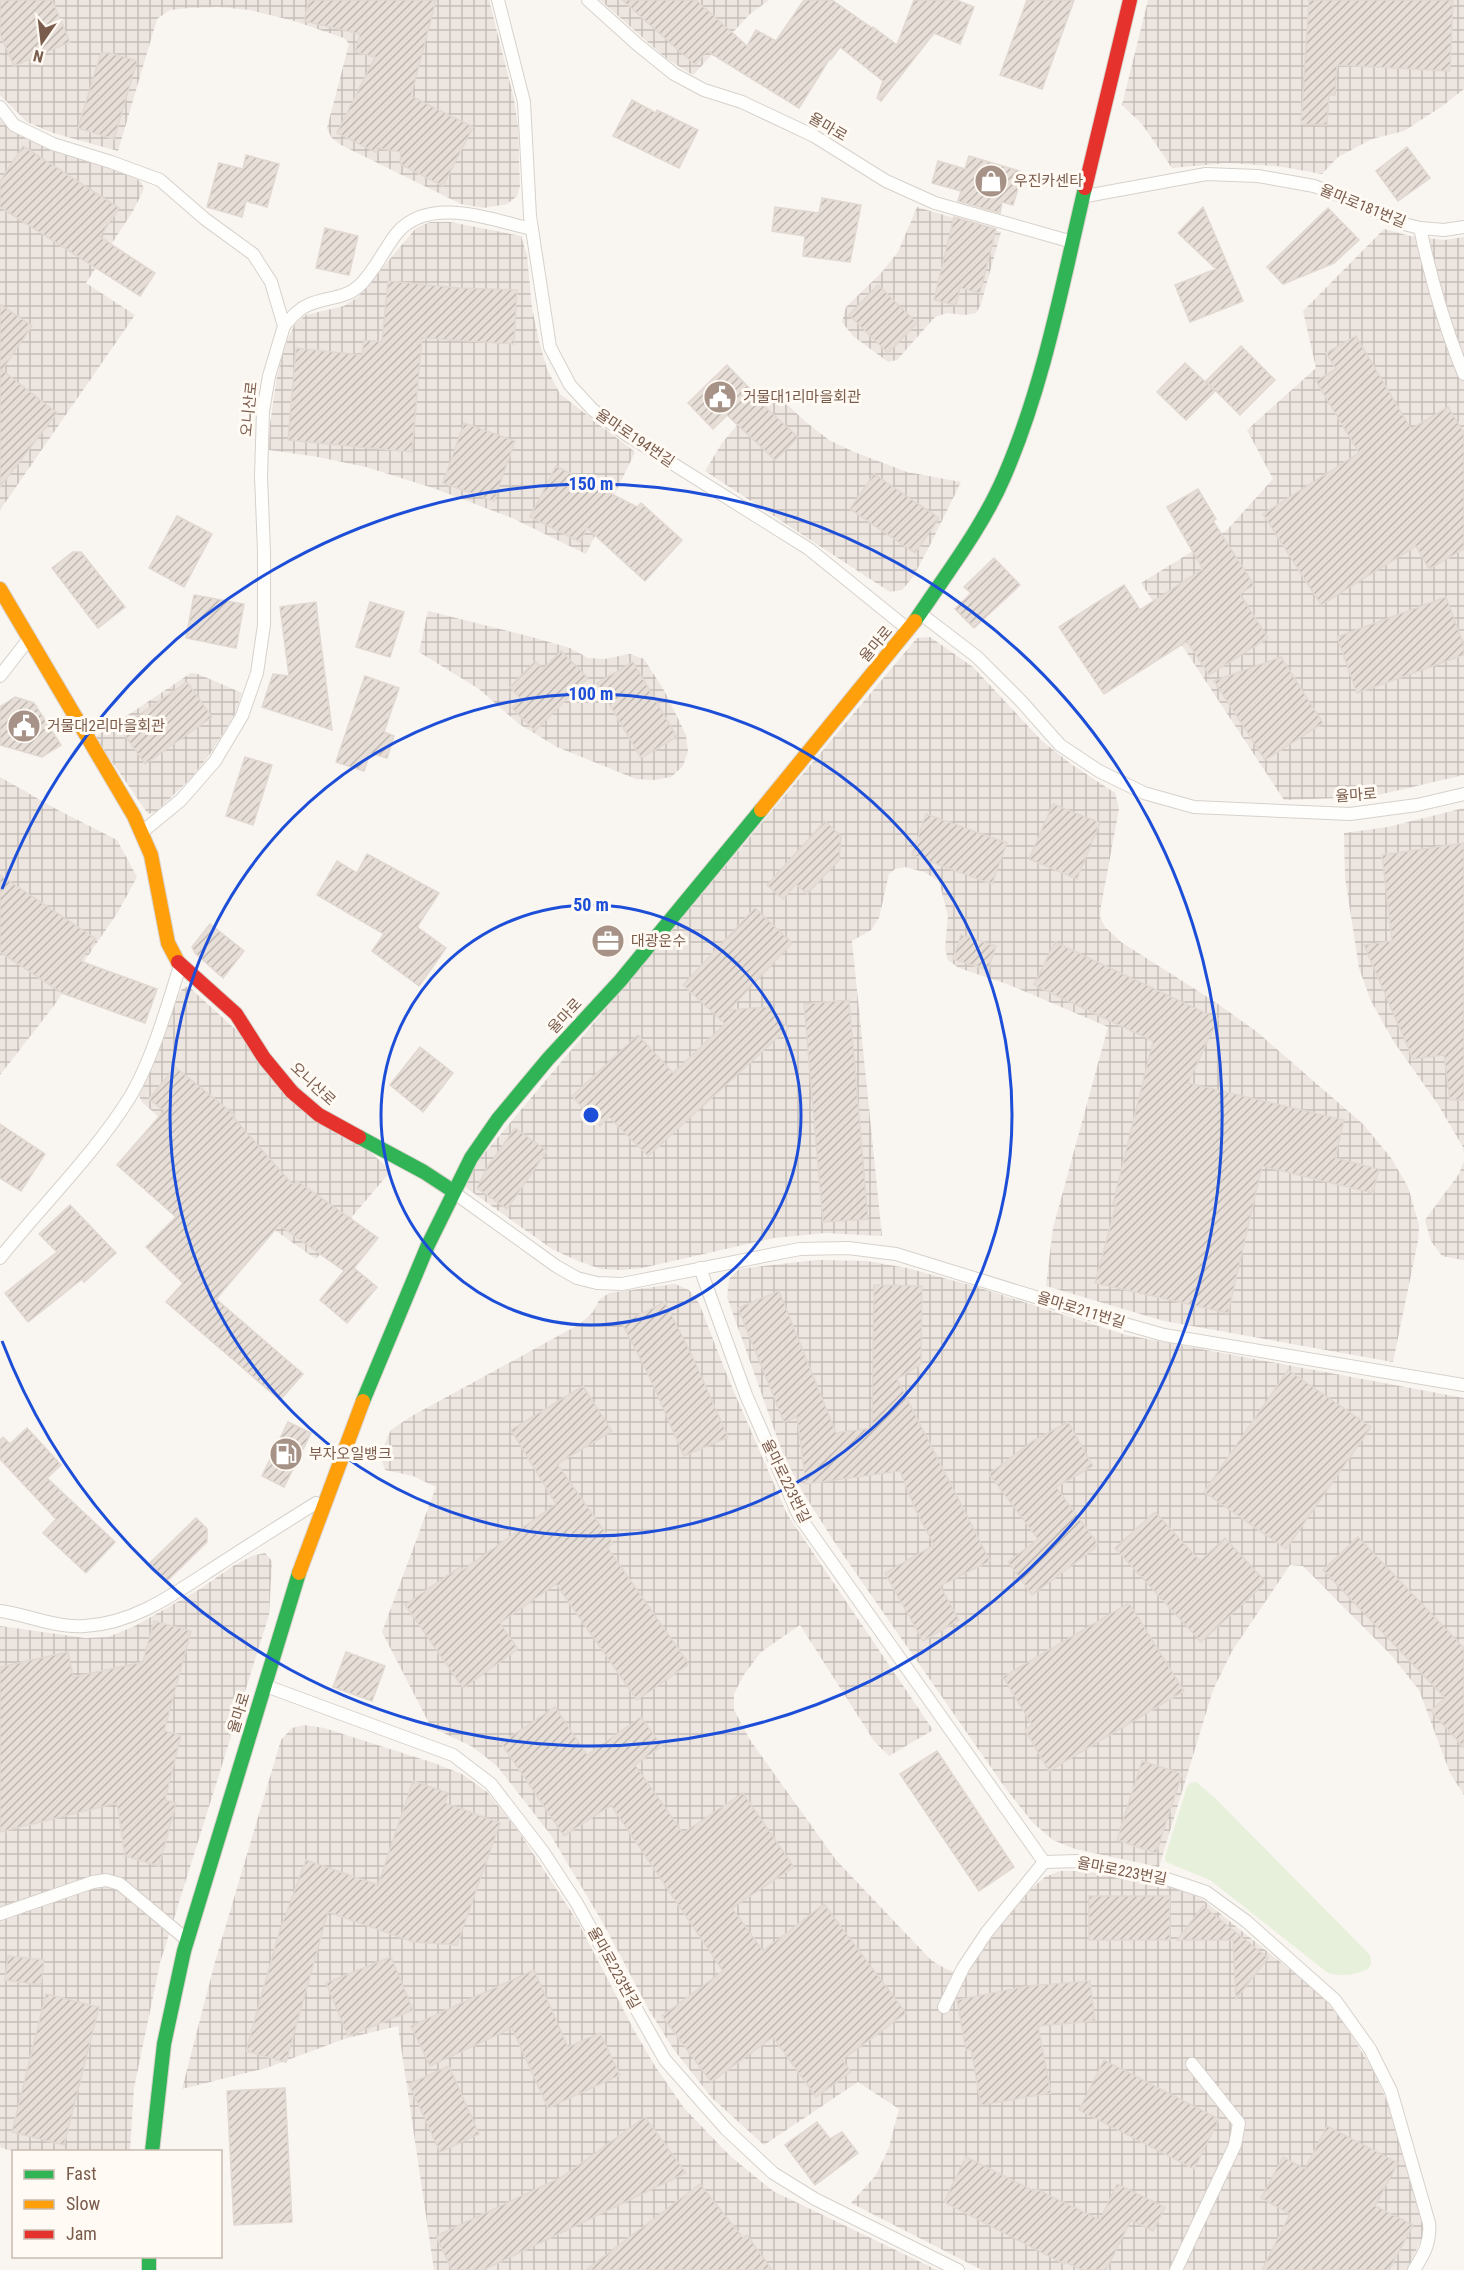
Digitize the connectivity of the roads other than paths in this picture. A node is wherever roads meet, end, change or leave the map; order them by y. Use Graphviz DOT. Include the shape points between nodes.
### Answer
graph roads {
  1 [pos="498,0"];
  2 [pos="588,0"];
  3 [pos="1130,0"];
  4 [pos="0,106"];
  5 [pos="1085,196"];
  6 [pos="1464,227"];
  7 [pos="1419,228"];
  8 [pos="532,229"];
  9 [pos="1073,243"];
  10 [pos="284,326"];
  11 [pos="1464,374"];
  12 [pos="0,589"];
  13 [pos="920,614"];
  14 [pos="909,630"];
  15 [pos="28,639"];
  16 [pos="0,676"];
  17 [pos="1464,794"];
  18 [pos="141,833"];
  19 [pos="180,965"];
  20 [pos="453,1191"];
  21 [pos="0,1258"];
  22 [pos="700,1268"];
  23 [pos="1464,1385"];
  24 [pos="325,1497"];
  25 [pos="0,1611"];
  26 [pos="264,1685"];
  27 [pos="1044,1862"];
  28 [pos="0,1914"];
  29 [pos="187,1940"];
  30 [pos="944,2007"];
  31 [pos="1192,2064"];
  32 [pos="152,2150"];
  33 [pos="958,2270"];
  34 [pos="1176,2270"];
  35 [pos="1414,2270"];
  1 -- 8 [label="lane, 율마로194번길" via="524,102"];
  2 -- 9 [label="lane, 율마로" via="674,74 704,90 742,102 814,136 886,181 935,203"];
  3 -- 5 [label="street, 율마로"];
  4 -- 10 [label="lane" via="14,125 53,144 160,180 204,219 253,254 271,282"];
  5 -- 7 [label="lane, 율마로181번길" via="1206,174 1258,176 1314,186"];
  5 -- 9 [label="street, 율마로"];
  6 -- 7 [label="lane, 율마로181번길"];
  7 -- 11 [label="lane" via="1441,314"];
  8 -- 10 [label="lane" via="444,212 417,217 398,232 359,286 339,297 308,305"];
  8 -- 14 [label="lane, 율마로194번길" via="550,347 570,385 593,410 809,549"];
  9 -- 13 [label="street, 율마로" via="1043,363 1003,479 972,536"];
  10 -- 18 [label="lane, 오니산로" via="263,411 264,625 257,672 242,716 215,761 181,800"];
  12 -- 15 [label="street, 오니산로"];
  13 -- 14 [label="street, 율마로"];
  13 -- 17 [label="lane, 율마로" via="977,657 1060,745 1143,794 1194,807 1350,814"];
  14 -- 20 [label="street, 율마로" via="620,981 498,1119"];
  15 -- 16 [label="lane"];
  15 -- 18 [label="street, 오니산로"];
  18 -- 19 [label="street, 오니산로" via="151,855 168,943"];
  19 -- 20 [label="street, 오니산로" via="236,1014 264,1058 319,1115"];
  19 -- 21 [label="lane" via="158,1035 130,1096 88,1156"];
  20 -- 22 [label="lane, 율마로211번길" via="576,1278 622,1284"];
  20 -- 24 [label="street, 율마로"];
  22 -- 23 [label="lane, 율마로211번길" via="800,1249 848,1248 896,1254 1164,1335"];
  22 -- 27 [label="lane, 율마로223번길" via="746,1395 800,1516"];
  24 -- 25 [label="lane" via="162,1602 122,1620 66,1625"];
  24 -- 26 [label="street, 율마로"];
  26 -- 29 [label="street, 율마로"];
  26 -- 33 [label="lane, 율마로223번길" via="453,1755 491,1784 576,1902 665,2060 726,2129 773,2173 815,2199"];
  27 -- 30 [label="lane" via="987,1932"];
  27 -- 35 [label="lane, 율마로223번길" via="1078,1861 1164,1878 1206,1892 1335,2000 1382,2069 1405,2135 1431,2236"];
  28 -- 29 [label="lane" via="106,1880 120,1884"];
  29 -- 32 [label="street, 율마로" via="164,2044"];
  31 -- 34 [label="lane" via="1239,2123 1235,2145"];
}
